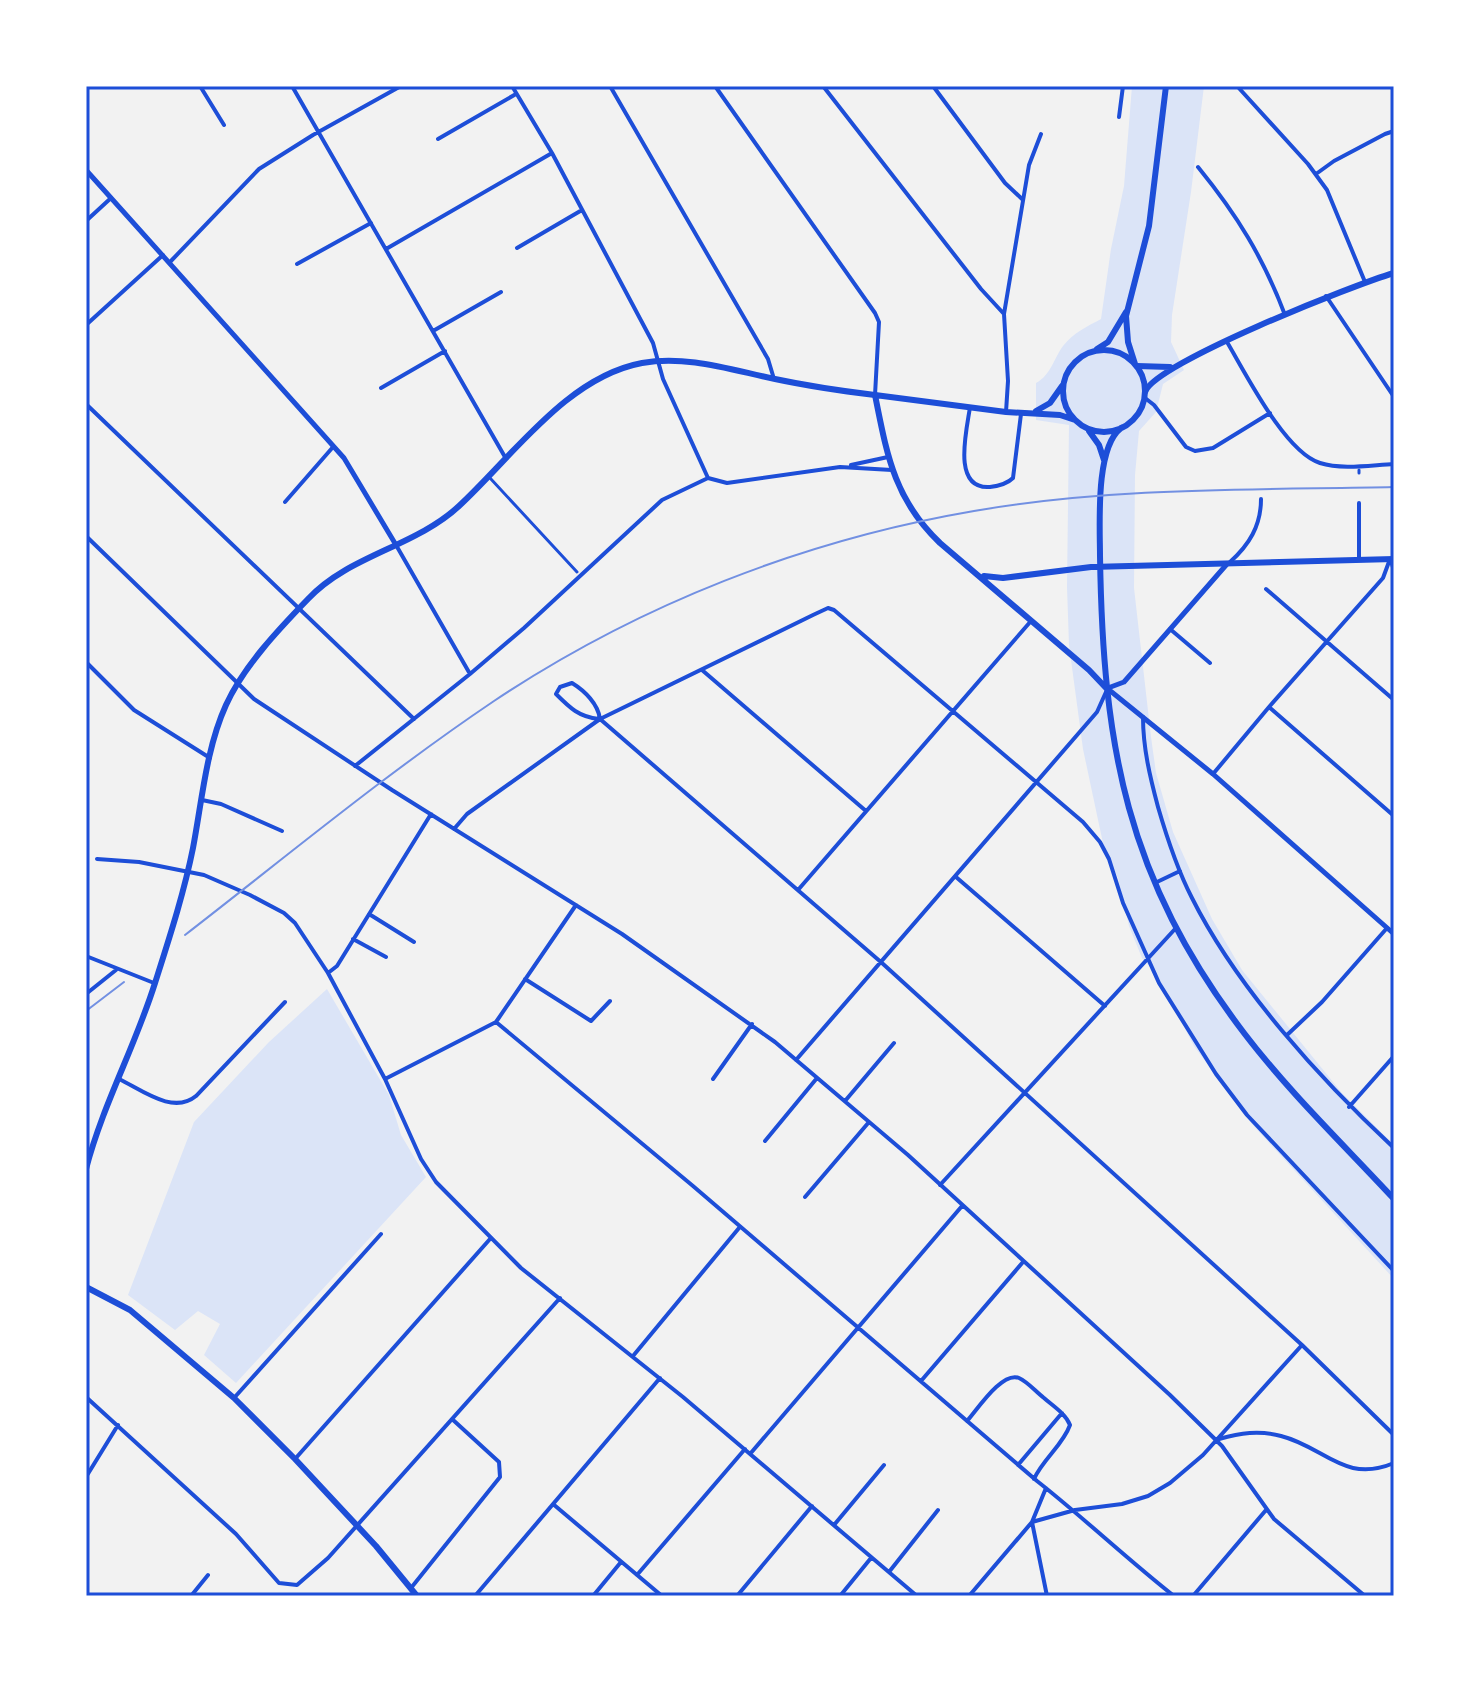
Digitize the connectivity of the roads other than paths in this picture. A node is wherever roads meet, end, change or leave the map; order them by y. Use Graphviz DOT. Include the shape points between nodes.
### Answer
graph roads {
  1 [pos="200,86"];
  2 [pos="292,86"];
  3 [pos="401,86"];
  4 [pos="512,86"];
  5 [pos="610,86"];
  6 [pos="715,86"];
  7 [pos="823,86"];
  8 [pos="933,86"];
  9 [pos="1123,86"];
  10 [pos="1166,86"];
  11 [pos="1237,86"];
  12 [pos="516,94"];
  13 [pos="1119,117"];
  14 [pos="224,125"];
  15 [pos="1394,131"];
  16 [pos="318,132"];
  17 [pos="1041,134"];
  18 [pos="438,139"];
  19 [pos="552,153"];
  20 [pos="1198,167"];
  21 [pos="86,170"];
  22 [pos="1316,174"];
  23 [pos="111,198"];
  24 [pos="1022,199"];
  25 [pos="582,210"];
  26 [pos="86,221"];
  27 [pos="371,223"];
  28 [pos="517,248"];
  29 [pos="386,249"];
  30 [pos="163,255"];
  31 [pos="170,262"];
  32 [pos="297,264"];
  33 [pos="1394,273"];
  34 [pos="1365,282"];
  35 [pos="501,292"];
  36 [pos="1326,296"];
  37 [pos="1126,312"];
  38 [pos="1004,314"];
  39 [pos="1285,315"];
  40 [pos="86,325"];
  41 [pos="433,331"];
  42 [pos="1227,342"];
  43 [pos="445,351"];
  44 [pos="1093,351"];
  45 [pos="657,361"];
  46 [pos="1136,365"];
  47 [pos="1174,367"];
  48 [pos="774,379"];
  49 [pos="1063,383"];
  50 [pos="381,388"];
  51 [pos="875,395"];
  52 [pos="1145,395"];
  53 [pos="1394,397"];
  54 [pos="86,404"];
  55 [pos="970,407"];
  56 [pos="1006,412"];
  57 [pos="1031,412"];
  58 [pos="1022,413"];
  59 [pos="1270,413"];
  60 [pos="1075,420"];
  61 [pos="1085,427"];
  62 [pos="1121,428"];
  63 [pos="333,447"];
  64 [pos="888,457"];
  65 [pos="506,459"];
  66 [pos="1104,463"];
  67 [pos="1394,464"];
  68 [pos="849,466"];
  69 [pos="892,470"];
  70 [pos="489,477"];
  71 [pos="708,478"];
  72 [pos="1261,499"];
  73 [pos="1359,500"];
  74 [pos="285,502"];
  75 [pos="86,536"];
  76 [pos="91,541"];
  77 [pos="396,545"];
  78 [pos="86,547"];
  79 [pos="1392,559"];
  80 [pos="1359,560"];
  81 [pos="1228,563"];
  82 [pos="1101,566"];
  83 [pos="1394,571"];
  84 [pos="577,572"];
  85 [pos="980,575"];
  86 [pos="1266,589"];
  87 [pos="299,609"];
  88 [pos="1031,621"];
  89 [pos="1170,629"];
  90 [pos="1328,642"];
  91 [pos="86,662"];
  92 [pos="1210,663"];
  93 [pos="702,670"];
  94 [pos="470,674"];
  95 [pos="238,683"];
  96 [pos="1107,689"];
  97 [pos="1394,700"];
  98 [pos="1269,707"];
  99 [pos="953,713"];
  100 [pos="1143,717"];
  101 [pos="414,719"];
  102 [pos="600,719"];
  103 [pos="210,758"];
  104 [pos="355,766"];
  105 [pos="1213,774"];
  106 [pos="1036,784"];
  107 [pos="202,800"];
  108 [pos="866,811"];
  109 [pos="431,814"];
  110 [pos="1394,816"];
  111 [pos="454,829"];
  112 [pos="282,831"];
  113 [pos="97,859"];
  114 [pos="1180,871"];
  115 [pos="188,872"];
  116 [pos="956,877"];
  117 [pos="1153,884"];
  118 [pos="798,890"];
  119 [pos="576,905"];
  120 [pos="369,914"];
  121 [pos="1387,928"];
  122 [pos="1175,929"];
  123 [pos="1394,934"];
  124 [pos="353,939"];
  125 [pos="414,942"];
  126 [pos="86,956"];
  127 [pos="386,957"];
  128 [pos="1148,961"];
  129 [pos="882,963"];
  130 [pos="116,970"];
  131 [pos="328,973"];
  132 [pos="525,979"];
  133 [pos="155,983"];
  134 [pos="86,994"];
  135 [pos="610,1001"];
  136 [pos="285,1002"];
  137 [pos="1105,1006"];
  138 [pos="496,1022"];
  139 [pos="752,1024"];
  140 [pos="1287,1035"];
  141 [pos="894,1043"];
  142 [pos="1394,1056"];
  143 [pos="796,1060"];
  144 [pos="117,1078"];
  145 [pos="817,1078"];
  146 [pos="385,1079"];
  147 [pos="713,1079"];
  148 [pos="1023,1092"];
  149 [pos="845,1101"];
  150 [pos="1349,1107"];
  151 [pos="869,1122"];
  152 [pos="765,1141"];
  153 [pos="1394,1148"];
  154 [pos="86,1169"];
  155 [pos="940,1185"];
  156 [pos="805,1197"];
  157 [pos="1394,1199"];
  158 [pos="962,1206"];
  159 [pos="739,1228"];
  160 [pos="381,1234"];
  161 [pos="491,1238"];
  162 [pos="1023,1262"];
  163 [pos="1394,1271"];
  164 [pos="86,1287"];
  165 [pos="560,1298"];
  166 [pos="858,1328"];
  167 [pos="1302,1345"];
  168 [pos="633,1356"];
  169 [pos="661,1378"];
  170 [pos="921,1381"];
  171 [pos="86,1397"];
  172 [pos="234,1398"];
  173 [pos="1062,1413"];
  174 [pos="451,1419"];
  175 [pos="967,1421"];
  176 [pos="118,1425"];
  177 [pos="1394,1435"];
  178 [pos="1216,1440"];
  179 [pos="745,1449"];
  180 [pos="750,1454"];
  181 [pos="295,1459"];
  182 [pos="1394,1463"];
  183 [pos="884,1465"];
  184 [pos="1018,1465"];
  185 [pos="86,1477"];
  186 [pos="1034,1479"];
  187 [pos="1046,1488"];
  188 [pos="553,1504"];
  189 [pos="812,1506"];
  190 [pos="938,1510"];
  191 [pos="1075,1510"];
  192 [pos="1266,1510"];
  193 [pos="1032,1522"];
  194 [pos="356,1524"];
  195 [pos="834,1525"];
  196 [pos="872,1557"];
  197 [pos="621,1562"];
  198 [pos="889,1572"];
  199 [pos="208,1575"];
  200 [pos="637,1575"];
  201 [pos="411,1588"];
  202 [pos="191,1596"];
  203 [pos="417,1596"];
  204 [pos="475,1596"];
  205 [pos="593,1596"];
  206 [pos="662,1596"];
  207 [pos="737,1596"];
  208 [pos="840,1596"];
  209 [pos="917,1596"];
  210 [pos="969,1596"];
  211 [pos="1047,1596"];
  212 [pos="1174,1596"];
  213 [pos="1193,1596"];
  214 [pos="1365,1596"];
  1 -- 14 [label="street"];
  2 -- 16 [label="street"];
  3 -- 16 [label="street"];
  4 -- 12 [label="street"];
  5 -- 48 [label="street"];
  6 -- 51 [label="street" via="875,313"];
  7 -- 38 [label="street"];
  8 -- 24 [label="street"];
  9 -- 13 [label="street"];
  10 -- 37 [label="main road" via="1149,226"];
  11 -- 22 [label="street"];
  12 -- 18 [label="street"];
  12 -- 19 [label="street"];
  15 -- 22 [label="street"];
  16 -- 27 [label="street"];
  16 -- 31 [label="street" via="259,169"];
  17 -- 24 [label="street"];
  19 -- 25 [label="street"];
  19 -- 29 [label="street"];
  20 -- 39 [label="street" via="1248,233"];
  21 -- 23 [label="street"];
  22 -- 34 [label="street"];
  23 -- 26 [label="street"];
  23 -- 30 [label="street"];
  24 -- 38 [label="street"];
  25 -- 28 [label="street"];
  25 -- 45 [label="street" via="653,343"];
  27 -- 29 [label="street"];
  27 -- 32 [label="street"];
  29 -- 41 [label="street"];
  30 -- 31 [label="street"];
  30 -- 40 [label="street"];
  31 -- 63 [label="street"];
  33 -- 34 [label="main road"];
  34 -- 36 [label="main road"];
  35 -- 41 [label="street"];
  36 -- 39 [label="main road"];
  36 -- 53 [label="street"];
  37 -- 44 [label="main road" via="1108,342"];
  37 -- 46 [label="main road"];
  38 -- 56 [label="street"];
  39 -- 42 [label="main road"];
  41 -- 43 [label="street"];
  42 -- 47 [label="main road"];
  42 -- 59 [label="street"];
  43 -- 50 [label="street"];
  43 -- 65 [label="street"];
  44 -- 46 [label="main road" via="1117,352"];
  44 -- 49 [label="main road" via="1072,365"];
  45 -- 48 [label="main road"];
  45 -- 65 [label="main road" via="616,369 584,386"];
  45 -- 71 [label="street"];
  46 -- 47 [label="main road"];
  46 -- 52 [label="main road"];
  47 -- 52 [label="main road" via="1151,383"];
  48 -- 51 [label="main road"];
  49 -- 57 [label="main road" via="1047,406"];
  49 -- 60 [label="main road" via="1064,400"];
  51 -- 55 [label="main road"];
  51 -- 64 [label="main road"];
  52 -- 59 [label="street" via="1186,447 1195,451 1213,448"];
  52 -- 62 [label="main road" via="1137,416"];
  54 -- 87 [label="street"];
  55 -- 56 [label="main road"];
  55 -- 58 [label="street" via="964,467 982,487 1013,478"];
  56 -- 58 [label="main road"];
  57 -- 58 [label="main road"];
  57 -- 60 [label="main road"];
  59 -- 67 [label="street" via="1299,451 1313,460 1333,465"];
  60 -- 61 [label="main road"];
  61 -- 62 [label="main road" via="1106,432"];
  61 -- 66 [label="main road" via="1097,441"];
  62 -- 66 [label="main road"];
  63 -- 74 [label="street"];
  63 -- 77 [label="street" via="359,479"];
  64 -- 68 [label="street"];
  64 -- 69 [label="main road"];
  65 -- 70 [label="main road"];
  66 -- 82 [label="main road"];
  68 -- 69 [label="street"];
  68 -- 71 [label="street" via="735,483"];
  69 -- 85 [label="main road" via="924,527"];
  70 -- 77 [label="main road" via="446,518"];
  70 -- 84 [label="street"];
  71 -- 94 [label="street" via="662,500"];
  72 -- 81 [label="street" via="1252,538"];
  73 -- 80 [label="street"];
  75 -- 76 [label="street"];
  76 -- 78 [label="street"];
  76 -- 95 [label="street"];
  77 -- 87 [label="main road" via="330,580"];
  77 -- 94 [label="street"];
  79 -- 80 [label="main road"];
  79 -- 83 [label="street"];
  79 -- 90 [label="street" via="1383,578"];
  80 -- 81 [label="main road"];
  81 -- 82 [label="main road"];
  81 -- 89 [label="street"];
  82 -- 85 [label="main road" via="1003,578"];
  82 -- 96 [label="main road"];
  85 -- 88 [label="main road"];
  86 -- 90 [label="street"];
  87 -- 95 [label="main road"];
  87 -- 101 [label="street"];
  88 -- 96 [label="main road"];
  88 -- 99 [label="street"];
  89 -- 92 [label="street"];
  89 -- 96 [label="street" via="1124,682"];
  90 -- 97 [label="street"];
  90 -- 98 [label="street"];
  91 -- 103 [label="street" via="134,710"];
  93 -- 99 [label="street" via="828,608"];
  93 -- 102 [label="street"];
  93 -- 108 [label="street"];
  94 -- 101 [label="street"];
  95 -- 103 [label="main road"];
  95 -- 104 [label="street"];
  96 -- 100 [label="street"];
  96 -- 106 [label="street" via="1097,712"];
  96 -- 117 [label="main road" via="1125,799"];
  98 -- 105 [label="street"];
  98 -- 110 [label="street"];
  99 -- 106 [label="street"];
  99 -- 108 [label="street"];
  100 -- 105 [label="street"];
  100 -- 114 [label="street" via="1149,775"];
  101 -- 104 [label="street"];
  102 -- 102 [label="street" via="578,714 556,694 560,687 577,685"];
  102 -- 111 [label="street" via="467,814"];
  102 -- 118 [label="street"];
  103 -- 107 [label="main road"];
  104 -- 109 [label="street"];
  105 -- 121 [label="street"];
  106 -- 116 [label="street"];
  106 -- 128 [label="street" via="1100,842"];
  107 -- 112 [label="street"];
  107 -- 115 [label="main road"];
  108 -- 118 [label="street"];
  109 -- 111 [label="street"];
  109 -- 120 [label="street"];
  111 -- 119 [label="street"];
  113 -- 115 [label="street"];
  114 -- 117 [label="street"];
  114 -- 140 [label="street" via="1212,935"];
  115 -- 131 [label="street" via="284,913"];
  115 -- 133 [label="main road"];
  116 -- 129 [label="street"];
  116 -- 137 [label="street"];
  117 -- 122 [label="main road"];
  118 -- 129 [label="street"];
  119 -- 132 [label="street"];
  119 -- 139 [label="street"];
  120 -- 124 [label="street"];
  120 -- 125 [label="street"];
  121 -- 123 [label="street"];
  121 -- 140 [label="street"];
  122 -- 128 [label="street"];
  122 -- 157 [label="main road" via="1250,1041"];
  124 -- 127 [label="street"];
  124 -- 131 [label="street"];
  126 -- 130 [label="street"];
  128 -- 137 [label="street"];
  128 -- 163 [label="street" via="1188,1031 1247,1115"];
  129 -- 143 [label="street"];
  129 -- 148 [label="street"];
  130 -- 133 [label="street"];
  130 -- 134 [label="street"];
  131 -- 146 [label="street"];
  132 -- 135 [label="street" via="591,1021"];
  132 -- 138 [label="street"];
  133 -- 144 [label="main road"];
  136 -- 144 [label="street" via="189,1102 174,1104"];
  137 -- 148 [label="street"];
  138 -- 146 [label="street"];
  138 -- 159 [label="street"];
  139 -- 143 [label="street"];
  139 -- 147 [label="street"];
  140 -- 150 [label="street"];
  141 -- 149 [label="street"];
  142 -- 150 [label="street"];
  143 -- 145 [label="street"];
  144 -- 154 [label="main road"];
  145 -- 149 [label="street"];
  145 -- 152 [label="street"];
  146 -- 161 [label="street" via="436,1182"];
  148 -- 155 [label="street"];
  148 -- 167 [label="street"];
  149 -- 151 [label="street"];
  150 -- 153 [label="street"];
  151 -- 155 [label="street"];
  151 -- 156 [label="street"];
  155 -- 158 [label="street"];
  158 -- 162 [label="street"];
  158 -- 166 [label="street"];
  159 -- 166 [label="street"];
  159 -- 168 [label="street"];
  160 -- 172 [label="street"];
  161 -- 165 [label="street"];
  161 -- 181 [label="street"];
  162 -- 170 [label="street"];
  162 -- 178 [label="street"];
  164 -- 172 [label="main road" via="130,1310"];
  165 -- 168 [label="street"];
  165 -- 174 [label="street"];
  166 -- 170 [label="street"];
  166 -- 180 [label="street"];
  167 -- 177 [label="street"];
  167 -- 178 [label="street"];
  168 -- 169 [label="street"];
  169 -- 179 [label="street"];
  169 -- 188 [label="street"];
  170 -- 175 [label="street"];
  171 -- 176 [label="street"];
  172 -- 181 [label="main road"];
  173 -- 175 [label="street" via="1010,1377"];
  173 -- 184 [label="street"];
  173 -- 186 [label="street" via="1069,1430"];
  174 -- 194 [label="street"];
  174 -- 201 [label="street" via="499,1462 500,1477"];
  175 -- 184 [label="street"];
  176 -- 185 [label="street"];
  176 -- 194 [label="street" via="236,1534 279,1583 297,1585 304,1580"];
  178 -- 182 [label="street" via="1259,1432 1284,1436 1353,1469 1369,1471"];
  178 -- 191 [label="street" via="1188,1470 1148,1496"];
  178 -- 192 [label="street"];
  179 -- 180 [label="street"];
  179 -- 200 [label="street"];
  180 -- 189 [label="street"];
  181 -- 194 [label="main road"];
  183 -- 195 [label="street"];
  184 -- 186 [label="street"];
  186 -- 187 [label="street"];
  187 -- 191 [label="street"];
  187 -- 193 [label="street"];
  188 -- 197 [label="street"];
  188 -- 204 [label="street"];
  189 -- 195 [label="street"];
  189 -- 207 [label="street"];
  190 -- 198 [label="street"];
  191 -- 193 [label="street"];
  191 -- 212 [label="street"];
  192 -- 213 [label="street"];
  192 -- 214 [label="street"];
  193 -- 210 [label="street"];
  193 -- 211 [label="street"];
  194 -- 201 [label="main road"];
  195 -- 196 [label="street"];
  196 -- 198 [label="street"];
  196 -- 208 [label="street"];
  197 -- 200 [label="street"];
  197 -- 205 [label="street"];
  198 -- 209 [label="street"];
  199 -- 202 [label="street"];
  200 -- 206 [label="street"];
  201 -- 203 [label="main road"];
}
